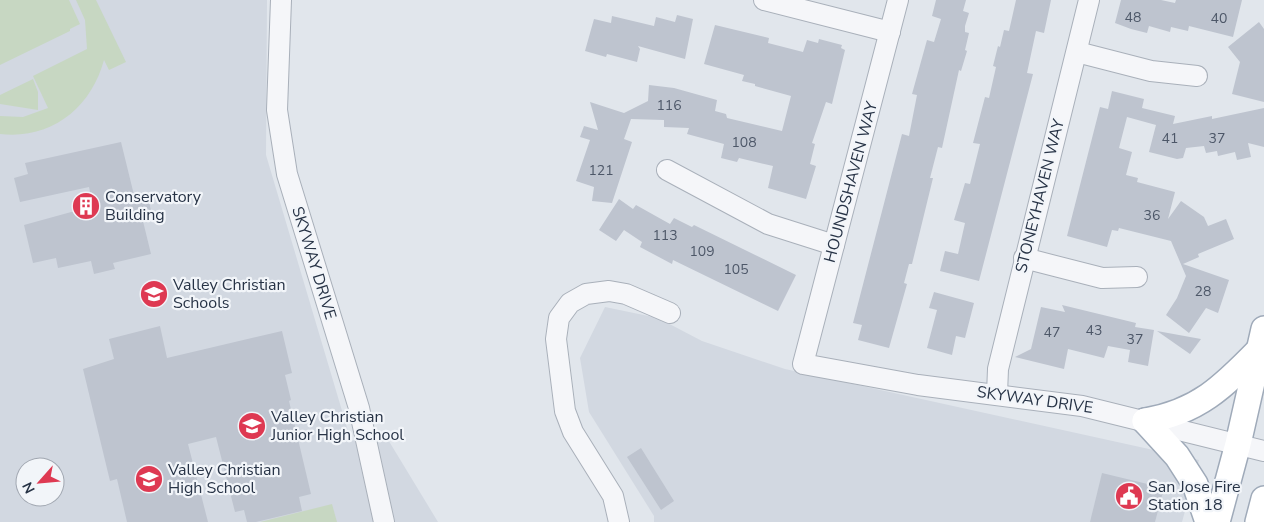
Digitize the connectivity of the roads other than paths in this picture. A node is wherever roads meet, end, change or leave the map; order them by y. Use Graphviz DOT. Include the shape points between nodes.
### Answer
graph roads {
  1 [pos="280,0"];
  2 [pos="764,0"];
  3 [pos="898,0"];
  4 [pos="1089,0"];
  5 [pos="890,32"];
  6 [pos="1077,52"];
  7 [pos="1197,76"];
  8 [pos="667,170"];
  9 [pos="834,245"];
  10 [pos="1024,258"];
  11 [pos="1137,277"];
  12 [pos="670,313"];
  13 [pos="1261,339"];
  14 [pos="803,364"];
  15 [pos="997,394"];
  16 [pos="1145,421"];
  17 [pos="1238,444"];
  18 [pos="1264,451"];
  19 [pos="1264,499"];
  20 [pos="384,522"];
  21 [pos="619,522"];
  22 [pos="1208,522"];
  23 [pos="1217,522"];
  24 [pos="1258,522"];
  1 -- 20 [label="street, SKYWAY DRIVE" via="277,110 287,174 359,408"];
  2 -- 5 [label="street"];
  3 -- 5 [label="street, HOUNDSHAVEN WAY"];
  4 -- 6 [label="street, STONEYHAVEN WAY"];
  5 -- 9 [label="street, HOUNDSHAVEN WAY"];
  6 -- 7 [label="street" via="1151,71"];
  6 -- 10 [label="street, STONEYHAVEN WAY"];
  8 -- 9 [label="street" via="768,224"];
  9 -- 14 [label="street, HOUNDSHAVEN WAY"];
  10 -- 11 [label="street" via="1102,278"];
  10 -- 15 [label="street, STONEYHAVEN WAY" via="998,369"];
  12 -- 21 [label="street" via="626,294 609,291 586,294 570,304 559,318 556,339 565,411 573,432 612,496"];
  13 -- 16 [label="main road" via="1212,394 1171,416"];
  13 -- 17 [label="main road"];
  14 -- 15 [label="street, SKYWAY DRIVE" via="918,385"];
  15 -- 16 [label="street, SKYWAY DRIVE" via="1082,406"];
  16 -- 17 [label="street, SKYWAY DRIVE"];
  16 -- 22 [label="main road" via="1177,456 1195,484"];
  17 -- 18 [label="street, SKYWAY DRIVE"];
  17 -- 23 [label="main road"];
  19 -- 24 [label="main road"];
}
